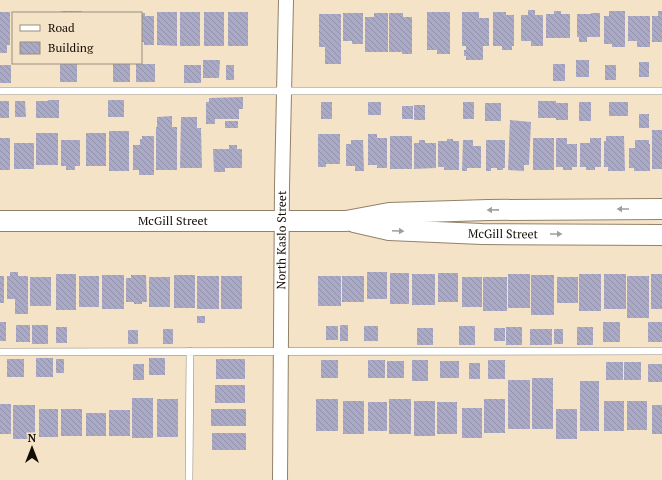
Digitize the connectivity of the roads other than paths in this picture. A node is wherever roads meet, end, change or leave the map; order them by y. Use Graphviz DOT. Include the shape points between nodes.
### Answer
graph roads {
  1 [pos="286,0"];
  2 [pos="0,91"];
  3 [pos="662,91"];
  4 [pos="284,92"];
  5 [pos="662,209"];
  6 [pos="0,221"];
  7 [pos="282,221"];
  8 [pos="346,221"];
  9 [pos="662,235"];
  10 [pos="190,351"];
  11 [pos="281,351"];
  12 [pos="662,351"];
  13 [pos="0,352"];
  14 [pos="189,480"];
  15 [pos="280,480"];
  1 -- 4 [label="street, North Kaslo Street"];
  2 -- 4 [label="lane"];
  3 -- 4 [label="lane"];
  4 -- 7 [label="street, North Kaslo Street"];
  5 -- 8 [label="main road, McGill Street, one-way" via="389,213"];
  6 -- 7 [label="main road, McGill Street"];
  7 -- 8 [label="main road, McGill Street"];
  7 -- 11 [label="street, North Kaslo Street"];
  8 -- 9 [label="main road, McGill Street, one-way" via="389,230 482,234"];
  10 -- 11 [label="lane"];
  10 -- 13 [label="lane"];
  10 -- 14 [label="lane"];
  11 -- 12 [label="lane"];
  11 -- 15 [label="street, North Kaslo Street"];
}
